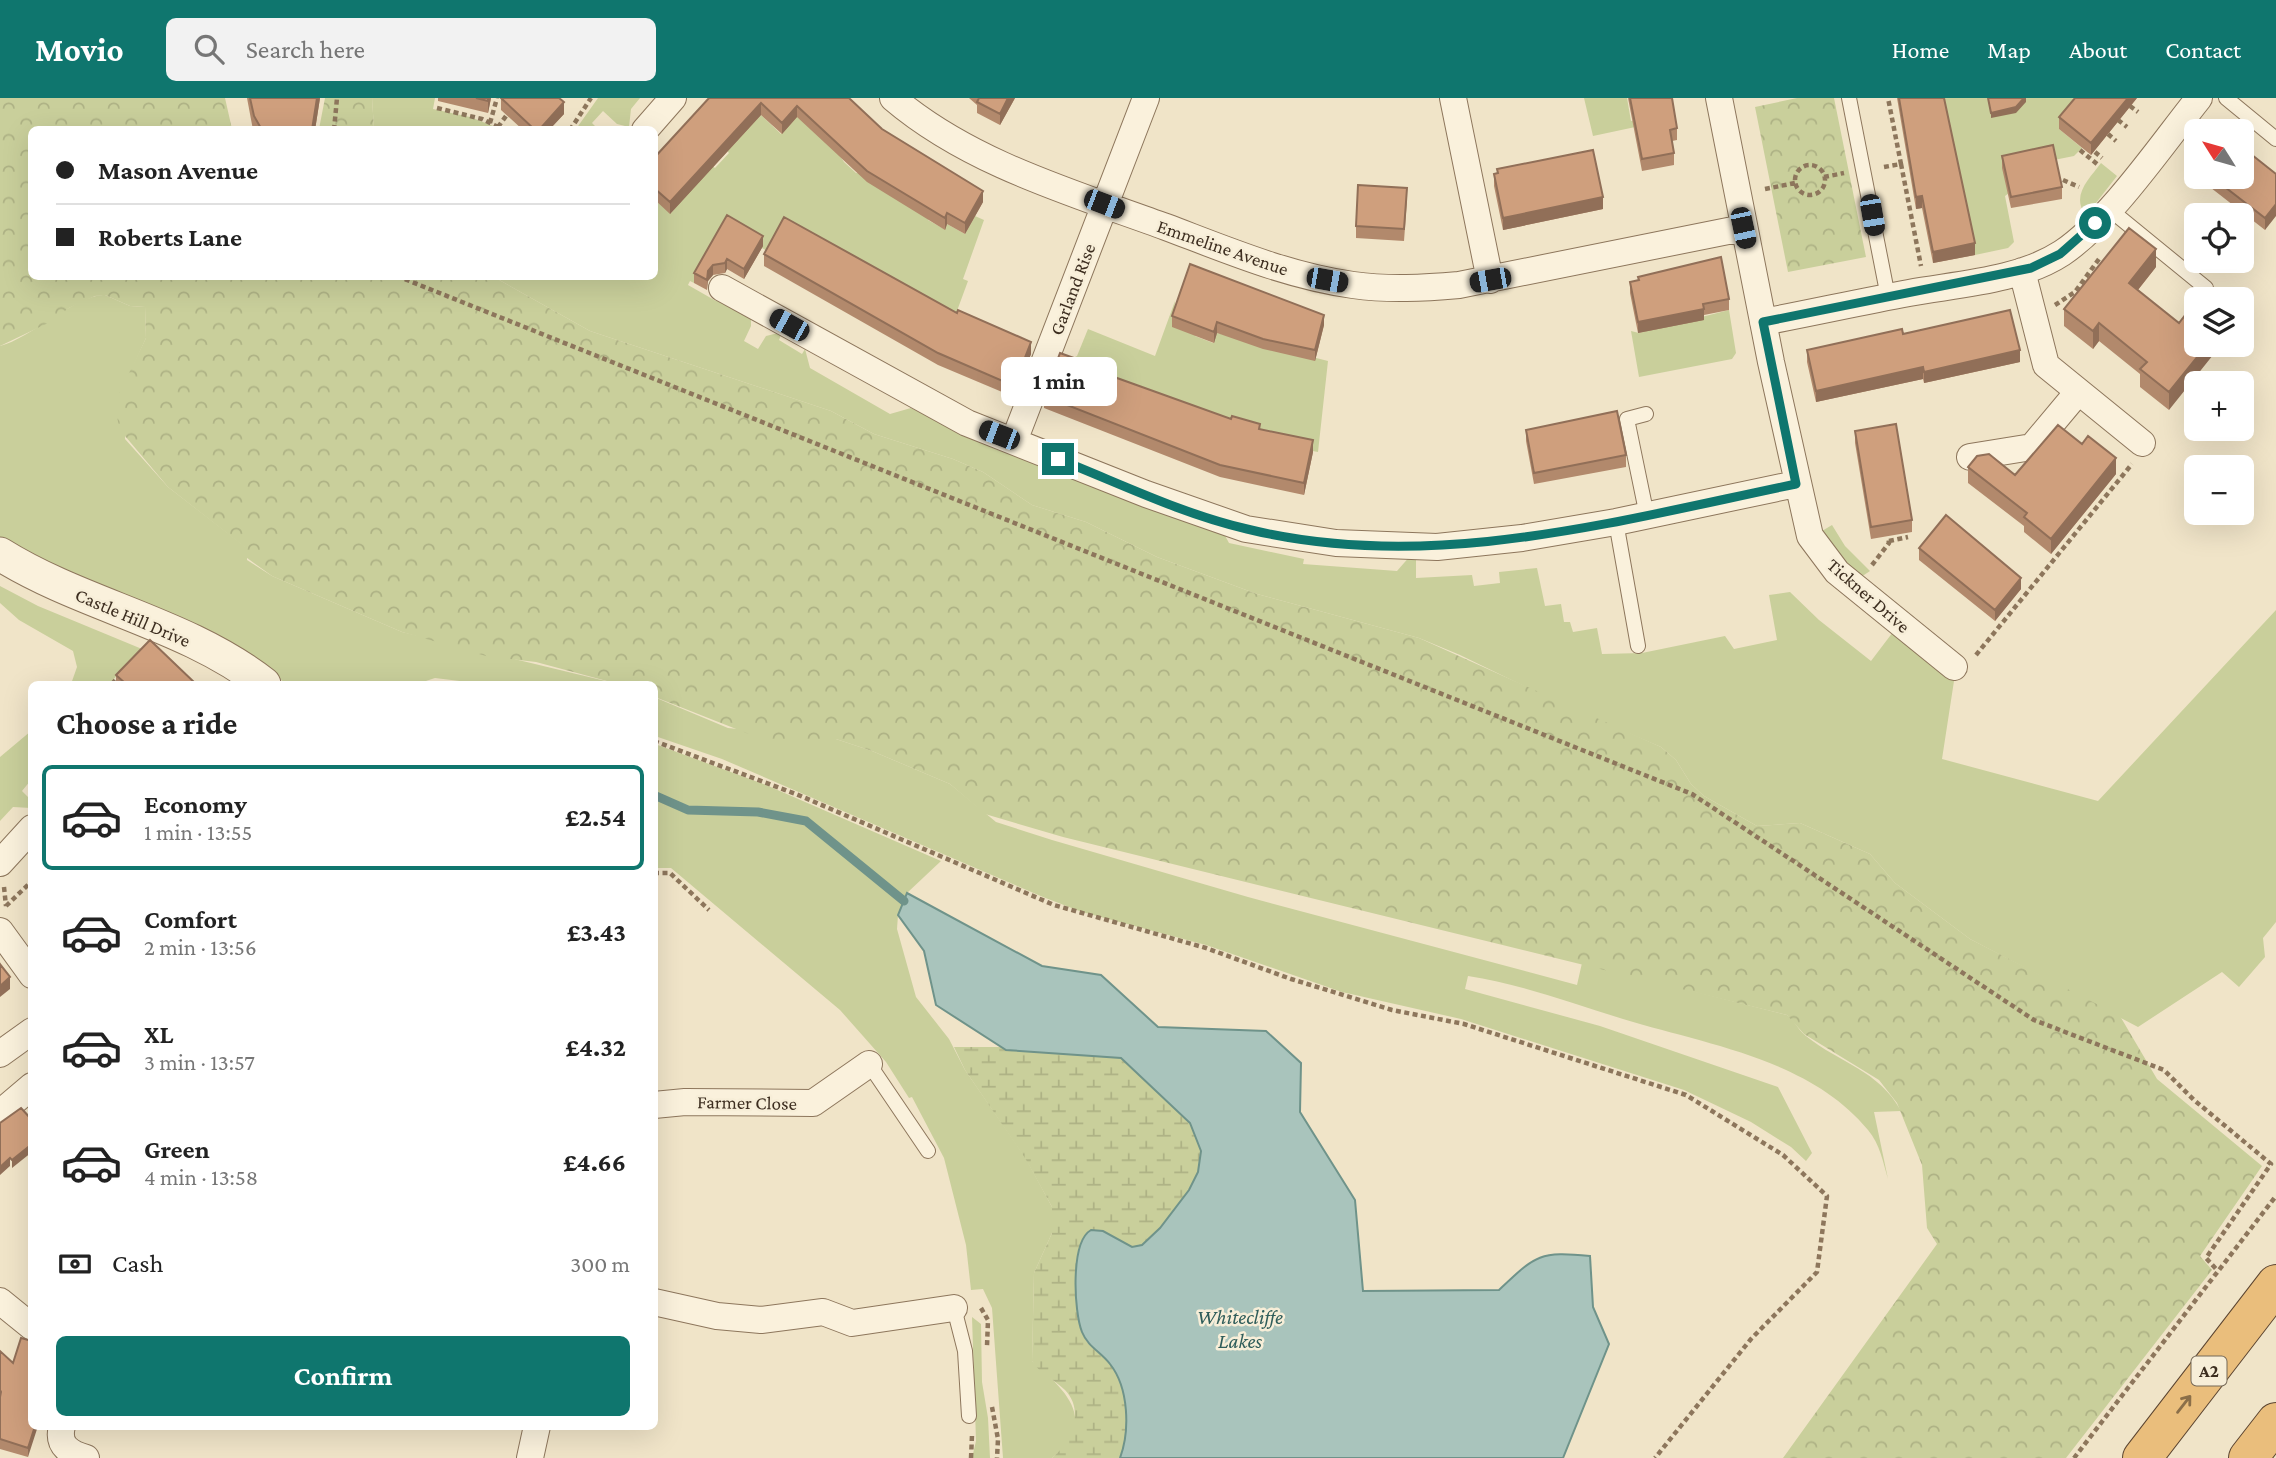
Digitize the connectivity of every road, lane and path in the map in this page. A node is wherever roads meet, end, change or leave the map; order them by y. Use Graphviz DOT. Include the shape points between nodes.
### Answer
graph roads {
  1 [pos="337,98"];
  2 [pos="497,98"];
  3 [pos="591,98"];
  4 [pos="674,98"];
  5 [pos="893,98"];
  6 [pos="1146,98"];
  7 [pos="1453,98"];
  8 [pos="1719,98"];
  9 [pos="1849,98"];
  10 [pos="1888,98"];
  11 [pos="2199,98"];
  12 [pos="2226,98"];
  13 [pos="2130,106"];
  14 [pos="437,108"];
  15 [pos="2138,112"];
  16 [pos="506,116"];
  17 [pos="2118,120"];
  18 [pos="490,123"];
  19 [pos="334,126"];
  20 [pos="496,126"];
  21 [pos="499,126"];
  22 [pos="573,126"];
  23 [pos="649,126"];
  24 [pos="2127,127"];
  25 [pos="2108,134"];
  26 [pos="2276,139"];
  27 [pos="2116,141"];
  28 [pos="2080,150"];
  29 [pos="2095,152"];
  30 [pos="2102,158"];
  31 [pos="1901,164"];
  32 [pos="2097,164"];
  33 [pos="1864,170"];
  34 [pos="2063,180"];
  35 [pos="1795,183"];
  36 [pos="2079,187"];
  37 [pos="1765,189"];
  38 [pos="1104,204"];
  39 [pos="2108,208"];
  40 [pos="1743,228"];
  41 [pos="2103,253"];
  42 [pos="2022,271"];
  43 [pos="1923,275"];
  44 [pos="407,280"];
  45 [pos="1490,280"];
  46 [pos="2205,287"];
  47 [pos="722,288"];
  48 [pos="1888,297"];
  49 [pos="2034,311"];
  50 [pos="1763,322"];
  51 [pos="2078,392"];
  52 [pos="1646,414"];
  53 [pos="1014,441"];
  54 [pos="2142,443"];
  55 [pos="1970,457"];
  56 [pos="1796,484"];
  57 [pos="1647,516"];
  58 [pos="1616,522"];
  59 [pos="1908,537"];
  60 [pos="0,554"];
  61 [pos="1871,566"];
  62 [pos="1638,646"];
  63 [pos="1954,667"];
  64 [pos="128,668"];
  65 [pos="115,681"];
  66 [pos="259,681"];
  67 [pos="658,742"];
  68 [pos="28,832"];
  69 [pos="1,861"];
  70 [pos="658,873"];
  71 [pos="28,886"];
  72 [pos="709,910"];
  73 [pos="4,917"];
  74 [pos="28,967"];
  75 [pos="28,1034"];
  76 [pos="0,1054"];
  77 [pos="869,1064"];
  78 [pos="28,1089"];
  79 [pos="658,1104"];
  80 [pos="0,1113"];
  81 [pos="928,1152"];
  82 [pos="2276,1196"];
  83 [pos="2218,1271"];
  84 [pos="2276,1284"];
  85 [pos="0,1301"];
  86 [pos="658,1303"];
  87 [pos="954,1308"];
  88 [pos="28,1324"];
  89 [pos="969,1416"];
  90 [pos="2276,1422"];
  91 [pos="61,1430"];
  92 [pos="536,1430"];
  93 [pos="86,1458"];
  94 [pos="530,1458"];
  95 [pos="1655,1458"];
  96 [pos="2074,1458"];
  97 [pos="2142,1458"];
  98 [pos="2248,1458"];
  1 -- 19 [label="path"];
  2 -- 18 [label="path"];
  3 -- 22 [label="path"];
  4 -- 23 [label="street"];
  5 -- 38 [label="street, Emmeline Avenue" via="979,153"];
  6 -- 38 [label="street, Garland Rise"];
  7 -- 45 [label="street"];
  8 -- 40 [label="street, Tickner Drive"];
  9 -- 33 [label="lane"];
  10 -- 31 [label="path"];
  11 -- 39 [label="street"];
  12 -- 26 [label="lane"];
  13 -- 15 [label="path"];
  14 -- 18 [label="path"];
  16 -- 21 [label="path"];
  17 -- 24 [label="path"];
  18 -- 20 [label="path"];
  25 -- 27 [label="path"];
  28 -- 32 [label="path"];
  29 -- 30 [label="path"];
  31 -- 33 [label="path"];
  31 -- 43 [label="path"];
  33 -- 48 [label="lane"];
  34 -- 36 [label="path"];
  35 -- 35 [label="path" via="1800,169 1809,165 1819,168 1825,182 1821,191 1808,195"];
  35 -- 37 [label="path"];
  38 -- 45 [label="street, Emmeline Avenue" via="1270,265 1327,280 1414,288"];
  38 -- 53 [label="street, Garland Rise"];
  39 -- 42 [label="street" via="2068,248"];
  39 -- 46 [label="lane"];
  40 -- 45 [label="street, Emmeline Avenue"];
  40 -- 50 [label="street, Tickner Drive"];
  41 -- 49 [label="path" via="2069,298"];
  42 -- 48 [label="street"];
  42 -- 49 [label="street"];
  44 -- 83 [label="path" via="1692,794 2034,1020 2164,1070 2271,1164 2206,1258"];
  47 -- 53 [label="street" via="934,407"];
  48 -- 50 [label="street"];
  49 -- 51 [label="street" via="2045,362"];
  50 -- 56 [label="street, Tickner Drive"];
  51 -- 54 [label="street"];
  51 -- 55 [label="street" via="2032,447"];
  52 -- 57 [label="lane" via="1627,419"];
  53 -- 58 [label="street" via="1246,529 1336,543 1437,547"];
  54 -- 63 [label="path" via="2129,470 1981,652"];
  56 -- 57 [label="street"];
  56 -- 63 [label="street, Tickner Drive" via="1810,536 1831,566"];
  57 -- 58 [label="street"];
  58 -- 62 [label="lane"];
  59 -- 61 [label="path" via="1889,539"];
  60 -- 66 [label="street, Castle Hill Drive" via="213,651"];
  64 -- 65 [label="path"];
  67 -- 95 [label="path" via="796,793 1067,910 1206,948 1392,1010 1464,1024 1686,1095 1783,1155 1826,1196 1817,1272 1751,1339"];
  68 -- 69 [label="street"];
  69 -- 73 [label="path" via="13,869 4,886"];
  70 -- 72 [label="path" via="670,873"];
  71 -- 73 [label="path"];
  73 -- 74 [label="street"];
  75 -- 76 [label="street"];
  77 -- 79 [label="street, Farmer Close" via="813,1103"];
  77 -- 81 [label="lane"];
  78 -- 80 [label="street"];
  82 -- 83 [label="path"];
  83 -- 96 [label="path"];
  97 -- 84 [label="highway, A2, one-way"];
  85 -- 88 [label="street"];
  86 -- 87 [label="street" via="761,1320 823,1312 852,1323"];
  87 -- 89 [label="lane" via="965,1352"];
  90 -- 98 [label="highway"];
  91 -- 93 [label="street" via="63,1445"];
  92 -- 94 [label="street"];
}
